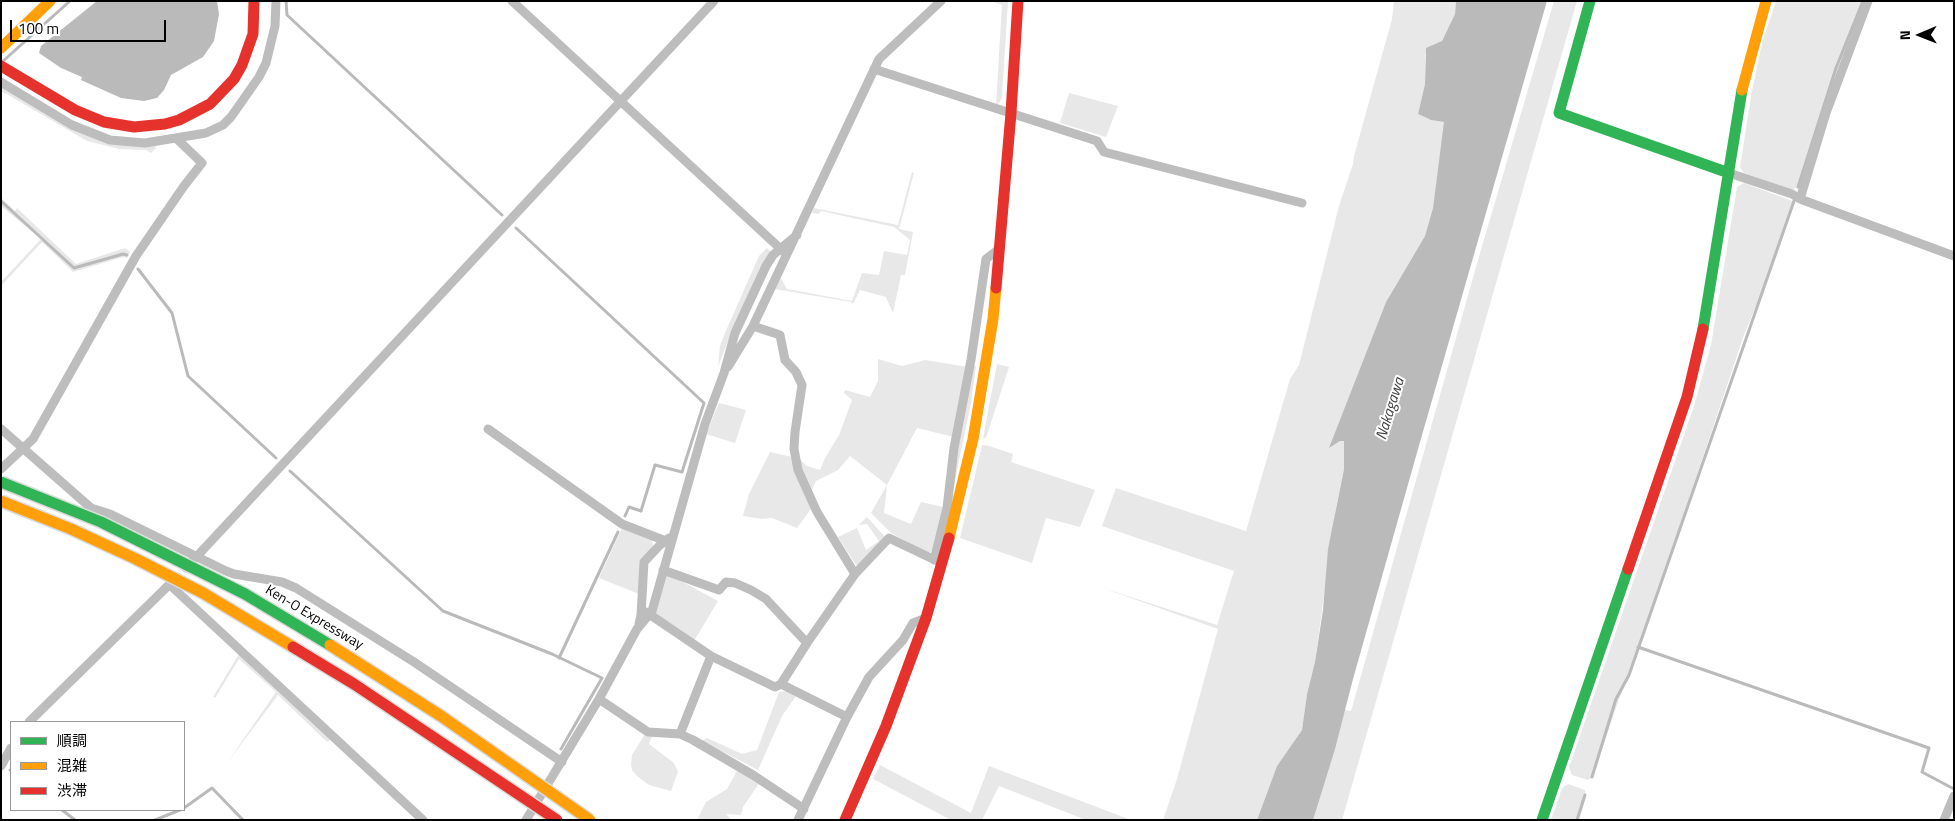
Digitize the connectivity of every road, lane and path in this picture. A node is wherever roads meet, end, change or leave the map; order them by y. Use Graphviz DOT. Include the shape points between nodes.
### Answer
graph roads {
  1 [pos="36,1"];
  2 [pos="50,1"];
  3 [pos="244,1"];
  4 [pos="254,1"];
  5 [pos="276,1"];
  6 [pos="512,1"];
  7 [pos="714,1"];
  8 [pos="941,1"];
  9 [pos="1018,1"];
  10 [pos="1590,1"];
  11 [pos="1766,1"];
  12 [pos="1868,1"];
  13 [pos="1,36"];
  14 [pos="1,48"];
  15 [pos="1,55"];
  16 [pos="1,66"];
  17 [pos="874,69"];
  18 [pos="1,82"];
  19 [pos="620,102"];
  20 [pos="191,110"];
  21 [pos="1011,113"];
  22 [pos="176,139"];
  23 [pos="1729,173"];
  24 [pos="1800,199"];
  25 [pos="1302,203"];
  26 [pos="797,235"];
  27 [pos="780,249"];
  28 [pos="999,249"];
  29 [pos="788,255"];
  30 [pos="1954,256"];
  31 [pos="753,326"];
  32 [pos="724,373"];
  33 [pos="1,429"];
  34 [pos="488,429"];
  35 [pos="22,449"];
  36 [pos="1,469"];
  37 [pos="1,482"];
  38 [pos="1,501"];
  39 [pos="668,542"];
  40 [pos="198,556"];
  41 [pos="938,562"];
  42 [pos="664,570"];
  43 [pos="855,574"];
  44 [pos="170,585"];
  45 [pos="646,612"];
  46 [pos="926,618"];
  47 [pos="807,643"];
  48 [pos="711,656"];
  49 [pos="781,684"];
  50 [pos="599,699"];
  51 [pos="847,717"];
  52 [pos="30,721"];
  53 [pos="680,734"];
  54 [pos="10,750"];
  55 [pos="562,762"];
  56 [pos="1,766"];
  57 [pos="1954,796"];
  58 [pos="804,809"];
  59 [pos="423,820"];
  60 [pos="526,820"];
  61 [pos="556,820"];
  62 [pos="590,820"];
  63 [pos="798,820"];
  64 [pos="845,820"];
  65 [pos="1542,820"];
  66 [pos="1944,820"];
  1 -- 13 [label="main road"];
  2 -- 14 [label="main road"];
  3 -- 20 [label="main road" via="246,16 236,58 220,82"];
  4 -- 20 [label="main road" via="253,34 242,66 210,104"];
  5 -- 22 [label="street" via="275,26 266,63 244,102 232,117 213,130"];
  6 -- 19 [label="street"];
  7 -- 19 [label="street"];
  8 -- 17 [label="street" via="879,59"];
  9 -- 21 [label="main road"];
  10 -- 23 [label="main road" via="1558,113"];
  11 -- 23 [label="main road" via="1741,92"];
  12 -- 24 [label="street" via="1826,113"];
  15 -- 20 [label="main road" via="63,93 108,113 137,118"];
  16 -- 20 [label="main road" via="76,110 121,126 149,127 179,120"];
  17 -- 21 [label="street"];
  17 -- 26 [label="street"];
  18 -- 22 [label="street" via="95,136 138,143"];
  19 -- 27 [label="street"];
  19 -- 40 [label="street"];
  21 -- 25 [label="street" via="1097,141 1104,152"];
  21 -- 28 [label="main road"];
  22 -- 35 [label="street" via="202,163 136,256 44,422"];
  23 -- 24 [label="street"];
  23 -- 65 [label="main road" via="1710,295 1687,397"];
  24 -- 30 [label="street"];
  26 -- 27 [label="street"];
  26 -- 29 [label="street"];
  27 -- 29 [label="street"];
  27 -- 32 [label="street" via="766,266 735,333"];
  28 -- 41 [label="main road" via="993,319 981,396 965,477"];
  28 -- 41 [label="street" via="986,259"];
  29 -- 31 [label="street"];
  31 -- 32 [label="street"];
  31 -- 43 [label="street" via="780,335 785,360 802,385 794,449 798,470 817,512"];
  32 -- 39 [label="street"];
  33 -- 35 [label="street"];
  34 -- 39 [label="street" via="622,524"];
  35 -- 36 [label="street"];
  35 -- 40 [label="street" via="91,508"];
  37 -- 62 [label="main road, Ken-O Expressway, bridge" via="101,522 253,599 441,716"];
  38 -- 61 [label="main road, bridge" via="136,558 210,597 354,684"];
  39 -- 42 [label="street"];
  39 -- 45 [label="street" via="659,546 644,562"];
  40 -- 44 [label="street"];
  40 -- 55 [label="street" via="234,574 282,582 296,588 414,662"];
  41 -- 43 [label="street" via="890,538"];
  41 -- 46 [label="main road"];
  42 -- 45 [label="street"];
  42 -- 47 [label="street" via="719,590 726,582 751,590 766,599"];
  43 -- 47 [label="street"];
  44 -- 52 [label="street"];
  44 -- 59 [label="street"];
  45 -- 48 [label="street"];
  45 -- 50 [label="street"];
  46 -- 51 [label="street" via="913,623 869,677"];
  46 -- 64 [label="main road" via="886,726"];
  47 -- 49 [label="street"];
  48 -- 49 [label="street" via="775,687"];
  48 -- 53 [label="street"];
  49 -- 51 [label="street"];
  50 -- 53 [label="street" via="648,732"];
  50 -- 55 [label="street"];
  51 -- 58 [label="street"];
  53 -- 58 [label="street" via="753,775"];
  54 -- 56 [label="street"];
  55 -- 60 [label="street"];
  57 -- 66 [label="street"];
  58 -- 63 [label="street"];
}
